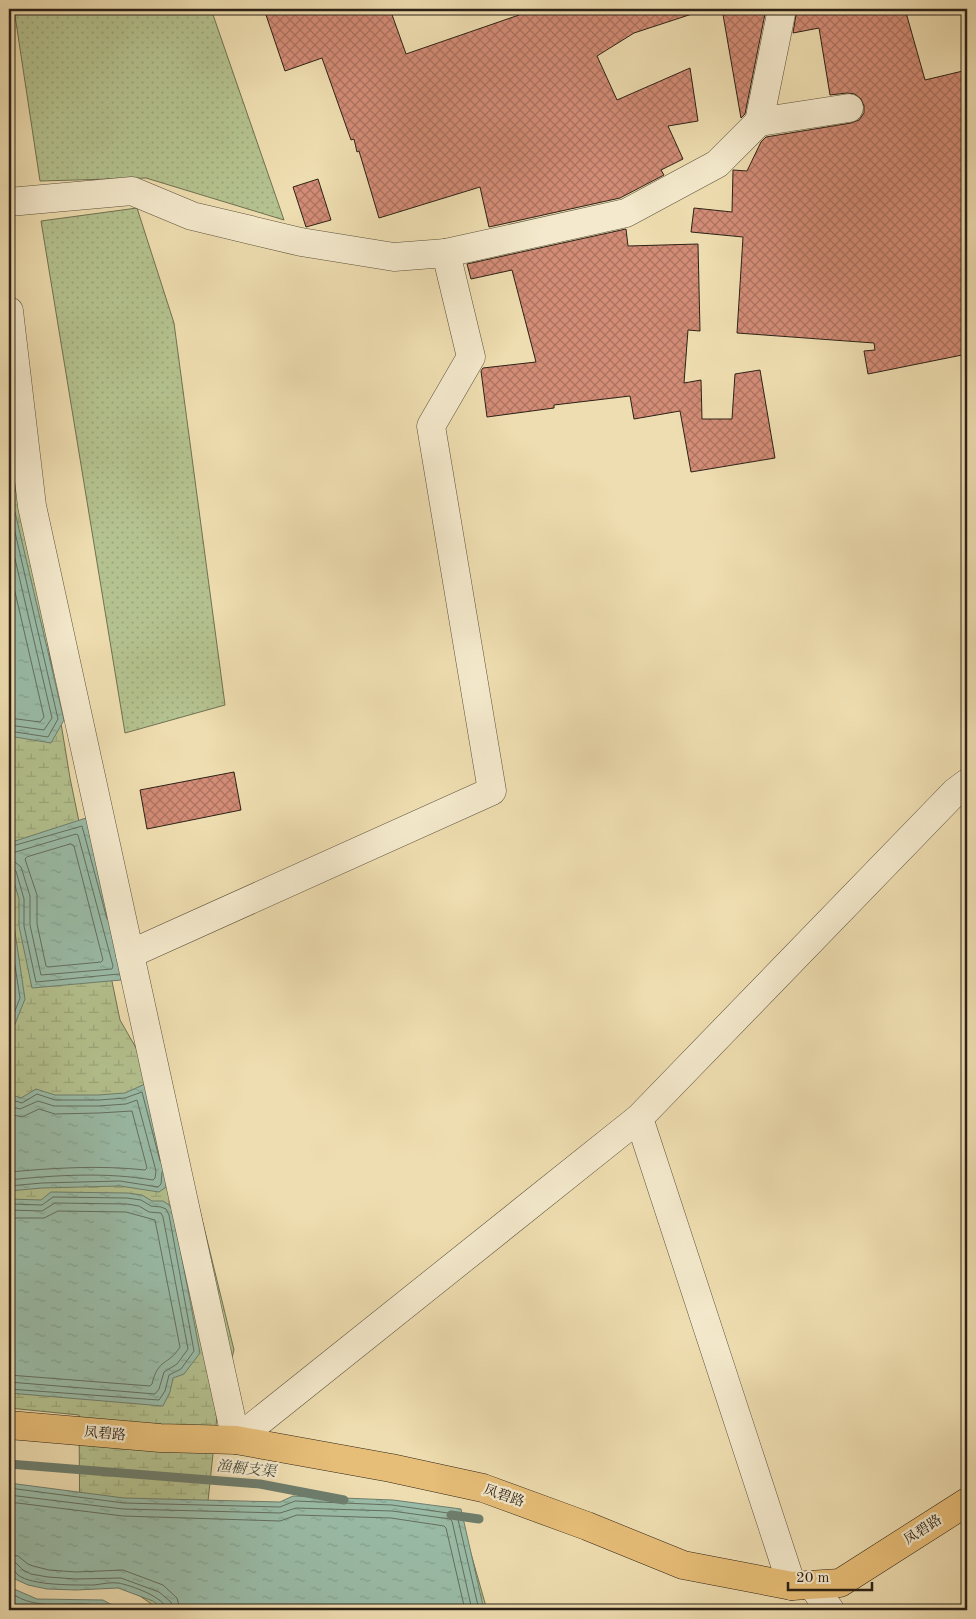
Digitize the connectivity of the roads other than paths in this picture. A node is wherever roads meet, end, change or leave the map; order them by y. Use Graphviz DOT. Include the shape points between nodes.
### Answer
graph roads {
  1 [pos="782,9"];
  2 [pos="849,108"];
  3 [pos="759,122"];
  4 [pos="9,202"];
  5 [pos="446,253"];
  6 [pos="9,311"];
  7 [pos="967,783"];
  8 [pos="130,954"];
  9 [pos="639,1118"];
  10 [pos="9,1425"];
  11 [pos="236,1440"];
  12 [pos="967,1502"];
  13 [pos="802,1586"];
  14 [pos="830,1610"];
  1 -- 3 [label="street"];
  2 -- 3 [label="street"];
  3 -- 5 [label="street" via="717,164 626,213"];
  4 -- 5 [label="street" via="132,191 192,216 301,242 394,258"];
  5 -- 8 [label="street" via="471,357 431,426 492,791"];
  6 -- 8 [label="street" via="32,506"];
  7 -- 9 [label="street"];
  8 -- 11 [label="street"];
  9 -- 11 [label="street"];
  9 -- 13 [label="street"];
  10 -- 11 [label="main road, 凤碧路" via="160,1438"];
  11 -- 13 [label="main road, 凤碧路" via="483,1488 684,1565"];
  12 -- 13 [label="main road, 凤碧路" via="840,1583"];
  13 -- 14 [label="street"];
}
